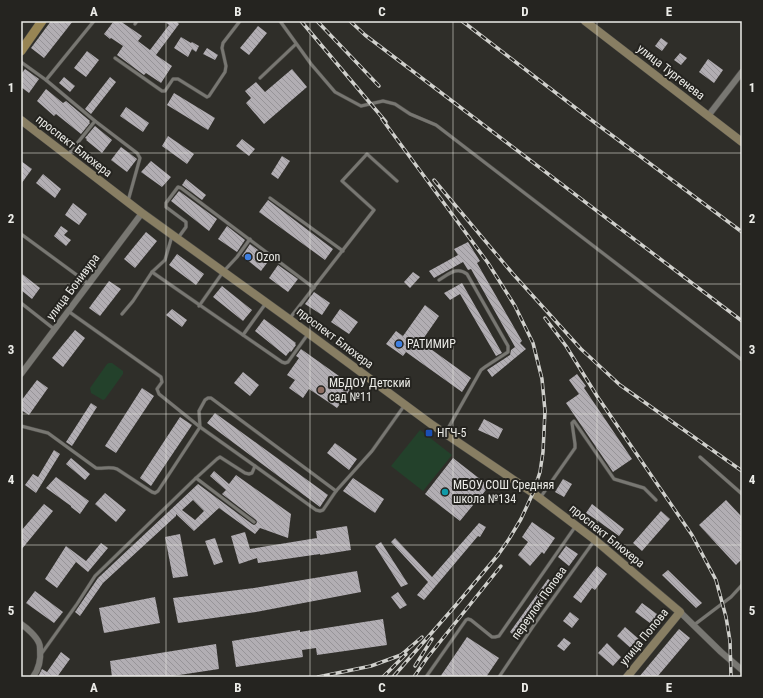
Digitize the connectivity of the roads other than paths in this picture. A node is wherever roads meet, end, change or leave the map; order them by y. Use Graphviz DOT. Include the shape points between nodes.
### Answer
graph roads {
  1 [pos="42,21"];
  2 [pos="94,21"];
  3 [pos="137,21"];
  4 [pos="240,21"];
  5 [pos="280,21"];
  6 [pos="585,21"];
  7 [pos="135,24"];
  8 [pos="24,44"];
  9 [pos="296,44"];
  10 [pos="21,51"];
  11 [pos="115,58"];
  12 [pos="21,62"];
  13 [pos="742,72"];
  14 [pos="260,78"];
  15 [pos="46,80"];
  16 [pos="708,116"];
  17 [pos="21,120"];
  18 [pos="95,121"];
  19 [pos="742,142"];
  20 [pos="67,156"];
  21 [pos="397,181"];
  22 [pos="270,198"];
  23 [pos="128,202"];
  24 [pos="142,213"];
  25 [pos="21,234"];
  26 [pos="175,237"];
  27 [pos="250,239"];
  28 [pos="343,251"];
  29 [pos="152,272"];
  30 [pos="223,272"];
  31 [pos="439,280"];
  32 [pos="89,284"];
  33 [pos="314,288"];
  34 [pos="21,303"];
  35 [pos="266,303"];
  36 [pos="199,306"];
  37 [pos="68,311"];
  38 [pos="122,314"];
  39 [pos="289,319"];
  40 [pos="54,329"];
  41 [pos="308,334"];
  42 [pos="243,335"];
  43 [pos="742,360"];
  44 [pos="21,374"];
  45 [pos="405,405"];
  46 [pos="21,426"];
  47 [pos="200,427"];
  48 [pos="445,434"];
  49 [pos="700,457"];
  50 [pos="255,466"];
  51 [pos="196,478"];
  52 [pos="336,491"];
  53 [pos="742,494"];
  54 [pos="540,498"];
  55 [pos="656,500"];
  56 [pos="254,522"];
  57 [pos="576,526"];
  58 [pos="595,540"];
  59 [pos="742,585"];
  60 [pos="680,612"];
  61 [pos="21,624"];
  62 [pos="694,625"];
  63 [pos="41,655"];
  64 [pos="742,670"];
  65 [pos="32,677"];
  66 [pos="426,677"];
  67 [pos="499,677"];
  68 [pos="626,677"];
  1 -- 8 [label="main road"];
  2 -- 15 [label="lane"];
  3 -- 7 [label="lane"];
  4 -- 11 [label="lane" via="223,43 225,72 207,97 178,79 173,79 165,91 162,91"];
  5 -- 9 [label="lane"];
  6 -- 16 [label="street, улица Тургенева"];
  8 -- 10 [label="main road"];
  9 -- 14 [label="lane"];
  9 -- 43 [label="lane" via="335,92 361,106 383,101 395,104 410,114 436,125"];
  12 -- 15 [label="lane"];
  13 -- 16 [label="street"];
  15 -- 18 [label="lane"];
  16 -- 19 [label="street, улица Тургенева"];
  17 -- 20 [label="street, проспект Блюхера"];
  18 -- 20 [label="lane"];
  18 -- 23 [label="lane" via="140,158"];
  20 -- 23 [label="street, проспект Блюхера"];
  21 -- 28 [label="lane" via="367,154 342,181 374,210"];
  22 -- 28 [label="lane"];
  23 -- 24 [label="street, проспект Блюхера"];
  24 -- 26 [label="street, проспект Блюхера"];
  24 -- 32 [label="street, улица Бонивура"];
  25 -- 32 [label="lane"];
  26 -- 27 [label="lane" via="186,227 186,222 166,207 166,203 178,187"];
  26 -- 29 [label="lane" via="165,260"];
  26 -- 30 [label="street, проспект Блюхера"];
  27 -- 30 [label="lane"];
  27 -- 33 [label="lane"];
  28 -- 33 [label="lane"];
  29 -- 36 [label="lane"];
  29 -- 38 [label="lane"];
  30 -- 35 [label="street, проспект Блюхера"];
  30 -- 36 [label="lane"];
  31 -- 48 [label="lane" via="457,270 467,274 508,346 508,352 481,370"];
  32 -- 37 [label="street, улица Бонивура"];
  33 -- 39 [label="lane"];
  34 -- 40 [label="lane"];
  35 -- 39 [label="street, проспект Блюхера"];
  35 -- 42 [label="lane"];
  36 -- 42 [label="lane"];
  37 -- 40 [label="street, улица Бонивура"];
  37 -- 47 [label="lane" via="161,376 162,382 157,389 159,394"];
  39 -- 41 [label="street, проспект Блюхера"];
  40 -- 44 [label="street, улица Бонивура"];
  41 -- 42 [label="lane" via="285,363"];
  41 -- 45 [label="street, проспект Блюхера"];
  45 -- 48 [label="street, проспект Блюхера"];
  45 -- 52 [label="lane" via="372,451"];
  46 -- 47 [label="lane" via="48,434 96,468 114,468 155,493"];
  47 -- 50 [label="lane"];
  47 -- 52 [label="lane" via="198,411 205,400 211,398"];
  48 -- 54 [label="street, проспект Блюхера"];
  49 -- 53 [label="lane"];
  50 -- 51 [label="lane" via="249,474 220,458"];
  50 -- 52 [label="lane" via="320,512"];
  51 -- 56 [label="lane"];
  51 -- 63 [label="lane" via="95,576"];
  54 -- 55 [label="lane" via="575,448 572,423 574,421 614,479 641,487"];
  54 -- 57 [label="street, проспект Блюхера"];
  57 -- 58 [label="street, проспект Блюхера"];
  57 -- 66 [label="lane" via="499,636 492,637 471,620 466,620"];
  58 -- 60 [label="street, проспект Блюхера"];
  58 -- 67 [label="lane, переулок Попова"];
  59 -- 62 [label="lane" via="731,597"];
  60 -- 62 [label="street, проспект Блюхера"];
  60 -- 68 [label="street, улица Попова"];
  61 -- 63 [label="street" via="39,643"];
  62 -- 64 [label="street, проспект Блюхера"];
  63 -- 65 [label="street" via="40,664"];
}
